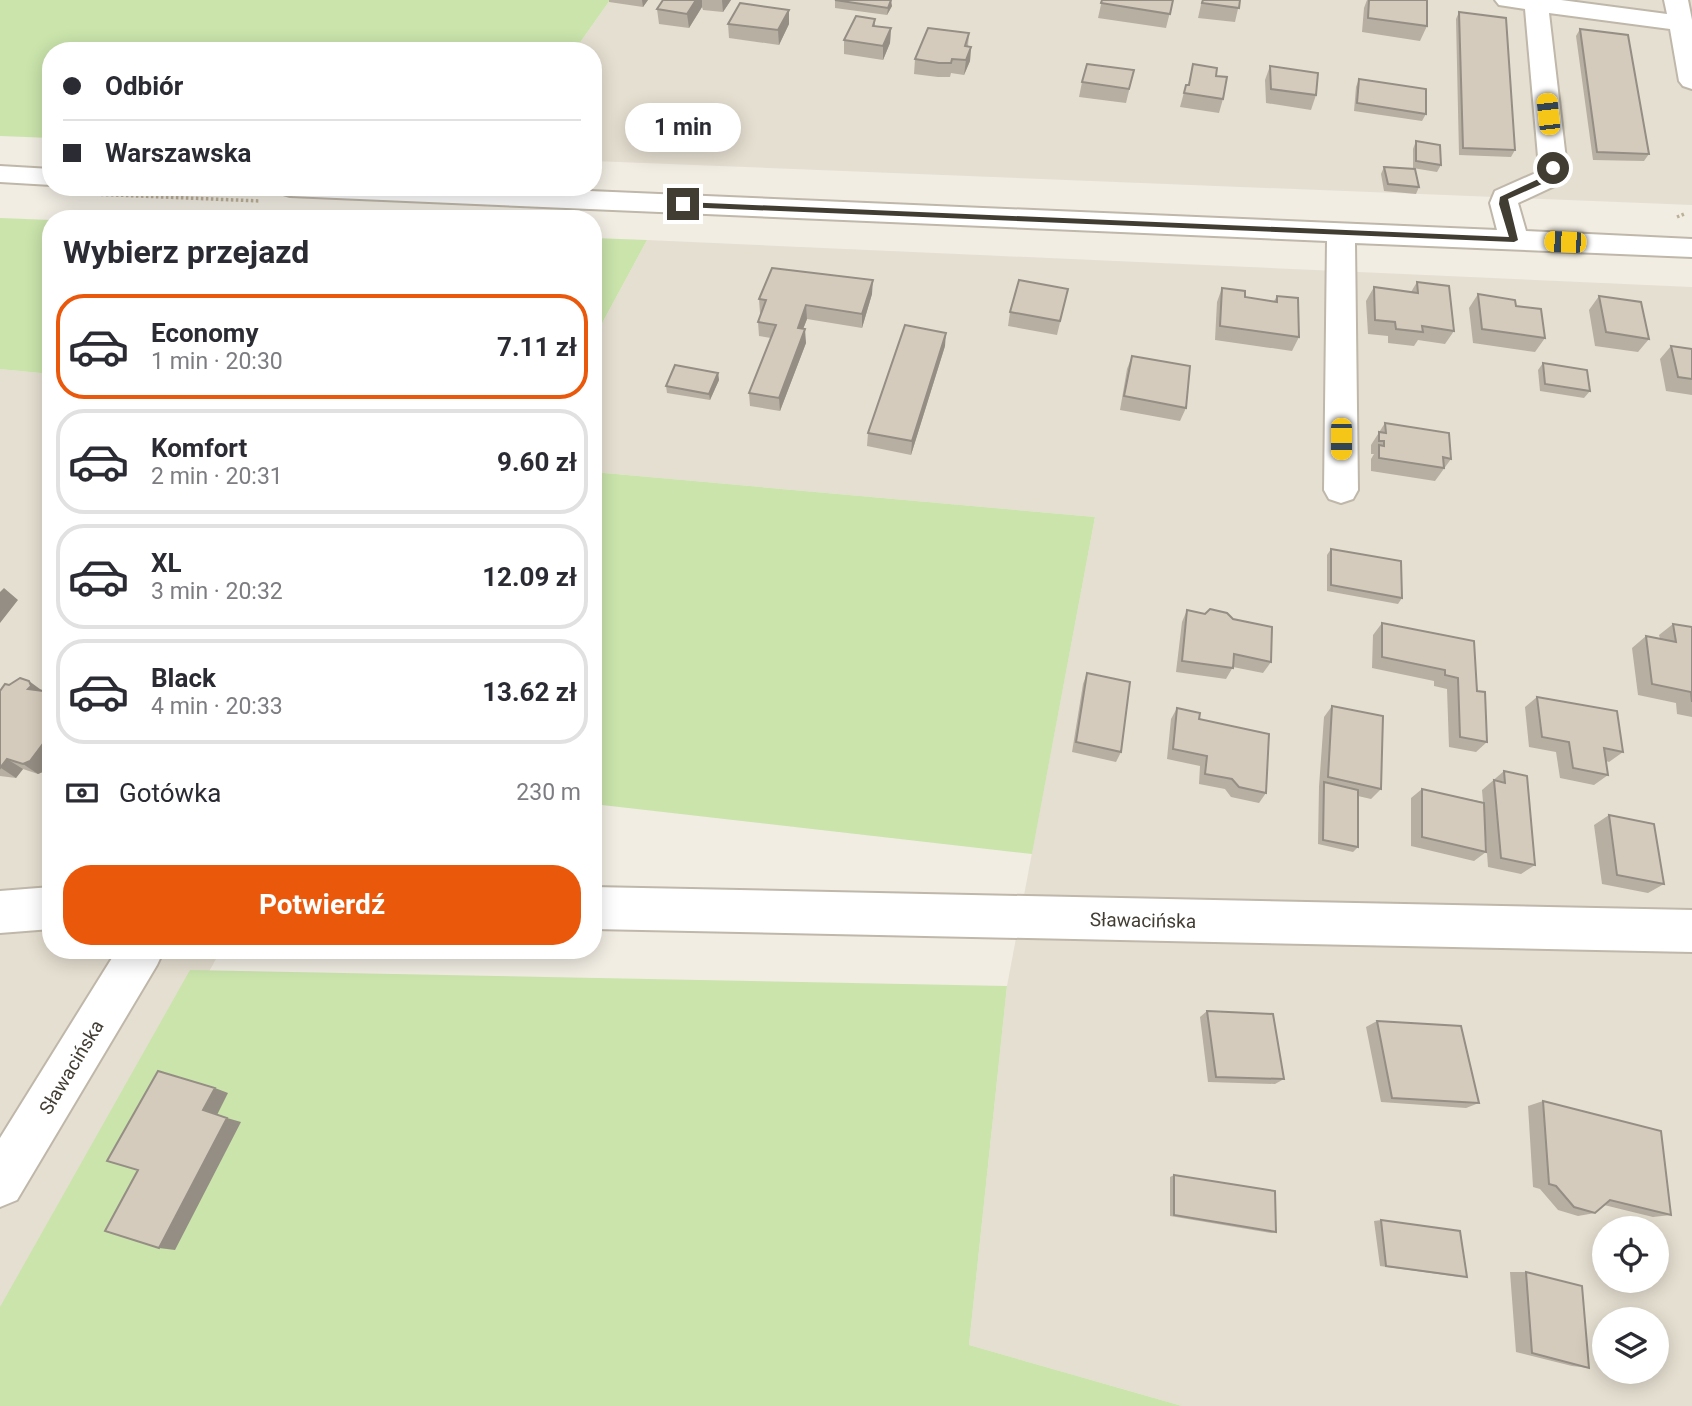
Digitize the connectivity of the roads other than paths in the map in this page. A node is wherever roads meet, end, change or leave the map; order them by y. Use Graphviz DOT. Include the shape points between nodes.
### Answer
graph roads {
  1 [pos="1507,0"];
  2 [pos="1536,4"];
  3 [pos="1679,11"];
  4 [pos="1692,81"];
  5 [pos="0,174"];
  6 [pos="42,176"];
  7 [pos="500,196"];
  8 [pos="1340,232"];
  9 [pos="1514,240"];
  10 [pos="1692,248"];
  11 [pos="1341,490"];
  12 [pos="602,908"];
  13 [pos="42,909"];
  14 [pos="0,912"];
  15 [pos="1692,931"];
  16 [pos="137,959"];
  17 [pos="0,1183"];
  1 -- 2 [label="street"];
  2 -- 3 [label="street"];
  2 -- 9 [label="street" via="1553,168 1550,177 1504,197"];
  3 -- 4 [label="street"];
  5 -- 6 [label="street"];
  7 -- 8 [label="street"];
  8 -- 9 [label="street"];
  8 -- 11 [label="street"];
  9 -- 10 [label="street"];
  12 -- 15 [label="street, Sławacińska"];
  13 -- 14 [label="street"];
  16 -- 17 [label="street, Sławacińska"];
}
